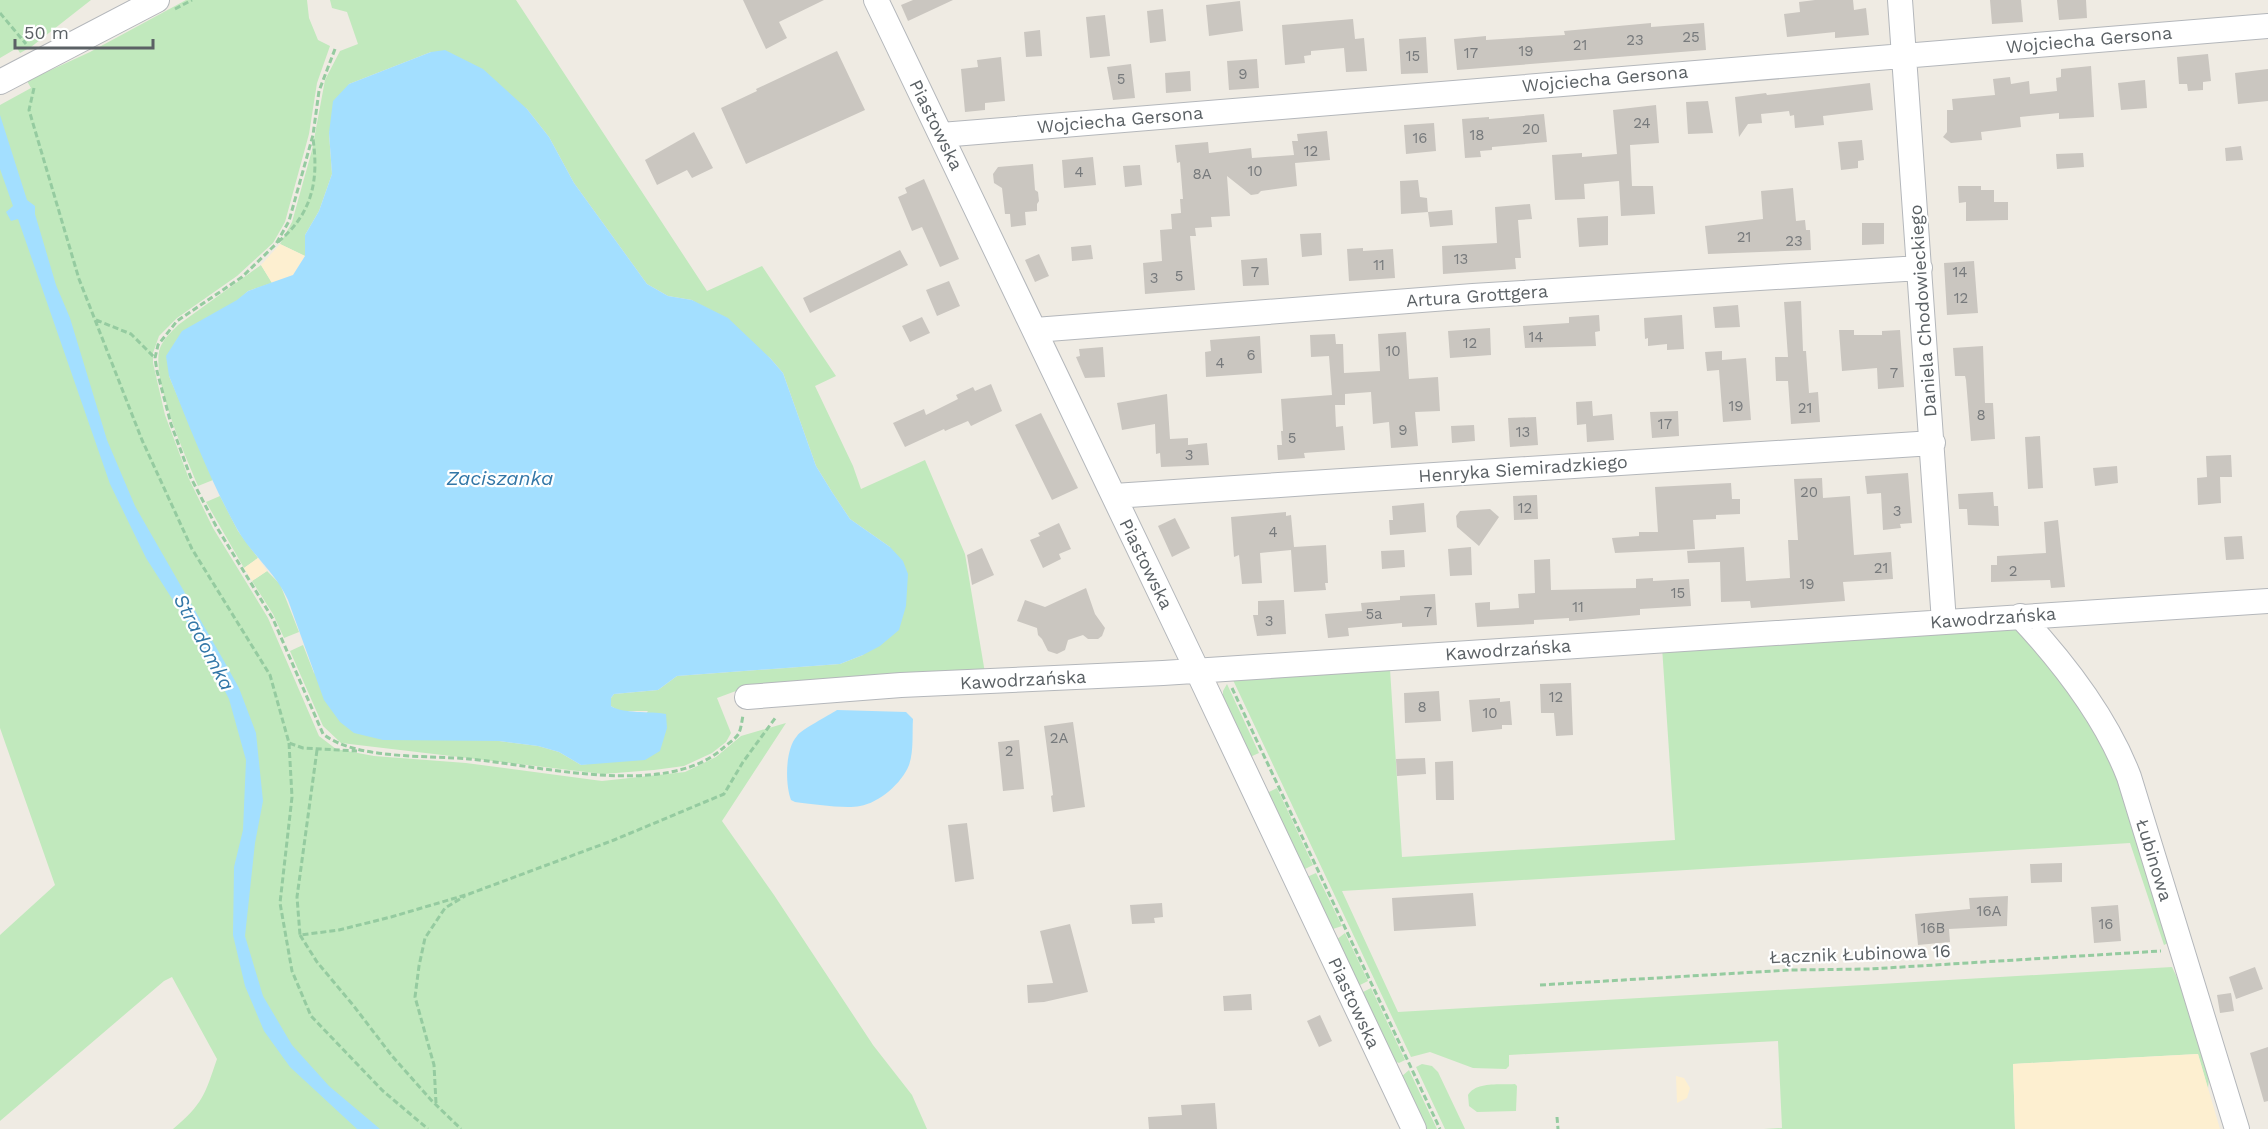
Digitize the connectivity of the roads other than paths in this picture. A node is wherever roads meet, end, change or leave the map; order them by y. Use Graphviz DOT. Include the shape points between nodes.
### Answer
graph roads {
  1 [pos="157,0"];
  2 [pos="876,0"];
  3 [pos="1900,0"];
  4 [pos="2268,26"];
  5 [pos="1904,54"];
  6 [pos="0,82"];
  7 [pos="941,135"];
  8 [pos="1920,268"];
  9 [pos="1035,330"];
  10 [pos="1933,443"];
  11 [pos="1114,496"];
  12 [pos="2268,601"];
  13 [pos="2020,616"];
  14 [pos="1944,622"];
  15 [pos="1197,670"];
  16 [pos="747,697"];
  17 [pos="1414,1129"];
  18 [pos="2236,1129"];
  1 -- 6 [label="street"];
  2 -- 7 [label="street, Piastowska"];
  3 -- 5 [label="street, Daniela Chodowieckiego"];
  4 -- 5 [label="street, Wojciecha Gersona"];
  5 -- 7 [label="street, Wojciecha Gersona"];
  5 -- 8 [label="street, Daniela Chodowieckiego"];
  7 -- 9 [label="street, Piastowska"];
  8 -- 9 [label="street, Artura Grottgera" via="1473,296"];
  8 -- 10 [label="street, Daniela Chodowieckiego"];
  9 -- 11 [label="street, Piastowska"];
  10 -- 11 [label="street, Henryka Siemiradzkiego"];
  10 -- 14 [label="street, Daniela Chodowieckiego"];
  11 -- 15 [label="street, Piastowska"];
  12 -- 13 [label="street, Kawodrzańska"];
  13 -- 14 [label="street, Kawodrzańska"];
  13 -- 18 [label="street, Łubinowa" via="2087,700 2119,752"];
  14 -- 15 [label="street, Kawodrzańska"];
  15 -- 16 [label="street, Kawodrzańska"];
  15 -- 17 [label="street, Piastowska"];
}
